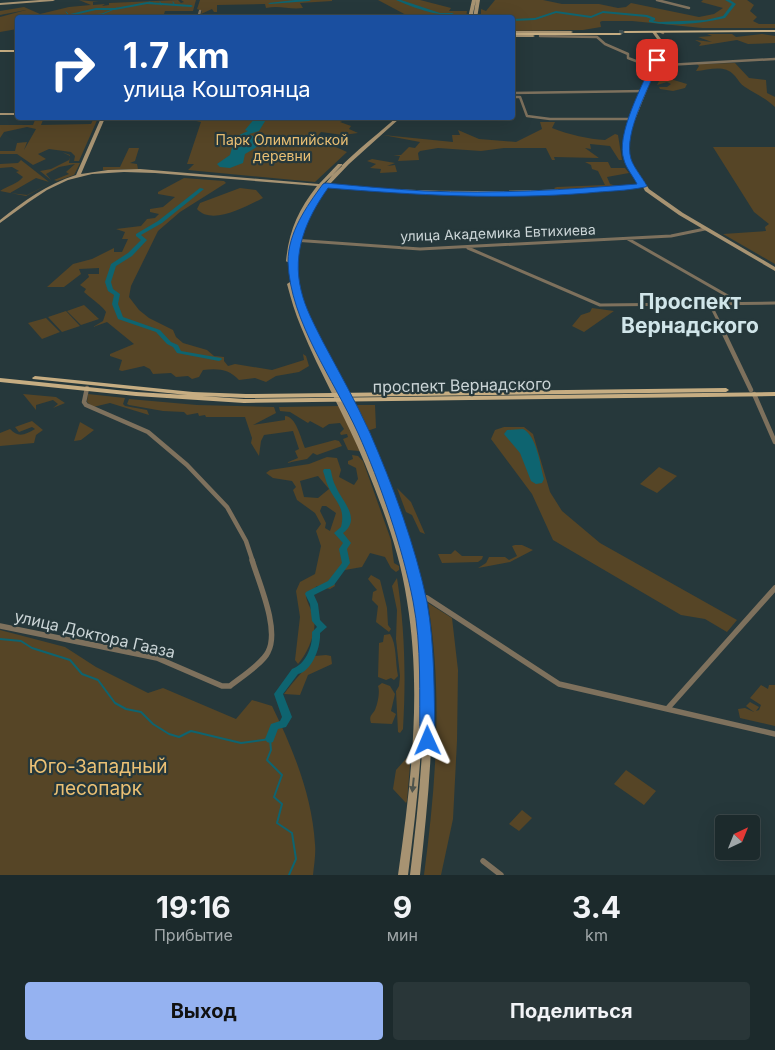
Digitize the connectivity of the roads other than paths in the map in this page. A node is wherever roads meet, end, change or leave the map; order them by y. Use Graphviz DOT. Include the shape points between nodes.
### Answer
graph roads {
  1 [pos="53,0"];
  2 [pos="474,0"];
  3 [pos="478,0"];
  4 [pos="657,0"];
  5 [pos="0,4"];
  6 [pos="689,8"];
  7 [pos="200,11"];
  8 [pos="199,15"];
  9 [pos="471,15"];
  10 [pos="476,15"];
  11 [pos="775,32"];
  12 [pos="570,33"];
  13 [pos="620,33"];
  14 [pos="626,33"];
  15 [pos="655,33"];
  16 [pos="515,34"];
  17 [pos="515,34"];
  18 [pos="540,36"];
  19 [pos="15,50"];
  20 [pos="0,51"];
  21 [pos="775,59"];
  22 [pos="655,66"];
  23 [pos="644,91"];
  24 [pos="515,93"];
  25 [pos="515,97"];
  26 [pos="0,114"];
  27 [pos="15,114"];
  28 [pos="633,119"];
  29 [pos="102,120"];
  30 [pos="391,120"];
  31 [pos="395,120"];
  32 [pos="384,128"];
  33 [pos="78,176"];
  34 [pos="304,184"];
  35 [pos="319,185"];
  36 [pos="326,186"];
  37 [pos="642,186"];
  38 [pos="314,192"];
  39 [pos="0,222"];
  40 [pos="705,229"];
  41 [pos="628,239"];
  42 [pos="293,240"];
  43 [pos="467,247"];
  44 [pos="775,269"];
  45 [pos="775,303"];
  46 [pos="710,304"];
  47 [pos="742,304"];
  48 [pos="0,375"];
  49 [pos="0,380"];
  50 [pos="87,388"];
  51 [pos="775,390"];
  52 [pos="752,392"];
  53 [pos="775,394"];
  54 [pos="338,398"];
  55 [pos="347,398"];
  56 [pos="772,431"];
  57 [pos="775,442"];
  58 [pos="775,588"];
  59 [pos="415,597"];
  60 [pos="0,626"];
  61 [pos="668,708"];
  62 [pos="775,734"];
  63 [pos="483,861"];
  64 [pos="403,875"];
  65 [pos="415,875"];
  66 [pos="501,875"];
  1 -- 5 [label="main road"];
  2 -- 9 [label="main road"];
  3 -- 10 [label="main road"];
  4 -- 6 [label="street"];
  7 -- 8 [label="street"];
  11 -- 15 [label="main road"];
  12 -- 13 [label="main road"];
  12 -- 16 [label="main road"];
  12 -- 18 [label="main road"];
  14 -- 15 [label="main road"];
  15 -- 22 [label="main road" via="661,50"];
  17 -- 18 [label="main road"];
  18 -- 22 [label="street" via="598,37 605,44 628,54 629,59"];
  19 -- 20 [label="main road"];
  21 -- 22 [label="street"];
  22 -- 23 [label="main road"];
  23 -- 24 [label="street"];
  23 -- 28 [label="main road"];
  25 -- 28 [label="street" via="520,97 527,116 550,120"];
  26 -- 27 [label="main road"];
  28 -- 37 [label="main road" via="626,139 626,152"];
  29 -- 33 [label="main road"];
  30 -- 32 [label="main road"];
  31 -- 32 [label="main road"];
  32 -- 35 [label="main road"];
  32 -- 36 [label="main road"];
  33 -- 34 [label="main road" via="163,172"];
  33 -- 39 [label="main road" via="39,192"];
  34 -- 35 [label="main road"];
  34 -- 38 [label="main road"];
  35 -- 36 [label="main road"];
  35 -- 38 [label="main road"];
  36 -- 37 [label="main road" via="415,193 496,194"];
  36 -- 42 [label="main road"];
  37 -- 40 [label="main road"];
  38 -- 42 [label="main road" via="304,207"];
  40 -- 41 [label="street, улица Академика Евтихиева" via="677,236"];
  40 -- 44 [label="main road"];
  41 -- 43 [label="street, улица Академика Евтихиева"];
  41 -- 47 [label="street"];
  42 -- 43 [label="street, улица Академика Евтихиева" via="420,249"];
  42 -- 54 [label="main road" via="288,271 294,301"];
  42 -- 55 [label="main road" via="296,290 310,326"];
  43 -- 46 [label="street" via="600,305"];
  45 -- 47 [label="street"];
  46 -- 47 [label="street"];
  46 -- 52 [label="street"];
  48 -- 54 [label="main road, проспект Вернадского" via="193,394"];
  49 -- 50 [label="main road, проспект Вернадского"];
  50 -- 54 [label="main road, проспект Вернадского" via="235,401"];
  50 -- 60 [label="street, улица Доктора Гааза" via="86,405 133,425 163,443 227,507 252,556 270,616 268,653 233,684 222,686 158,658"];
  51 -- 52 [label="main road, проспект Вернадского"];
  52 -- 53 [label="main road, проспект Вернадского"];
  52 -- 55 [label="main road, проспект Вернадского"];
  52 -- 56 [label="street"];
  54 -- 55 [label="main road, проспект Вернадского"];
  54 -- 59 [label="main road" via="361,446"];
  55 -- 59 [label="main road" via="369,445 397,521"];
  56 -- 57 [label="street"];
  58 -- 61 [label="street"];
  59 -- 61 [label="street" via="427,598 559,684"];
  59 -- 64 [label="main road, one-way" via="418,742"];
  59 -- 65 [label="main road" via="425,645 428,741"];
  61 -- 62 [label="street"];
  63 -- 66 [label="street"];
}
